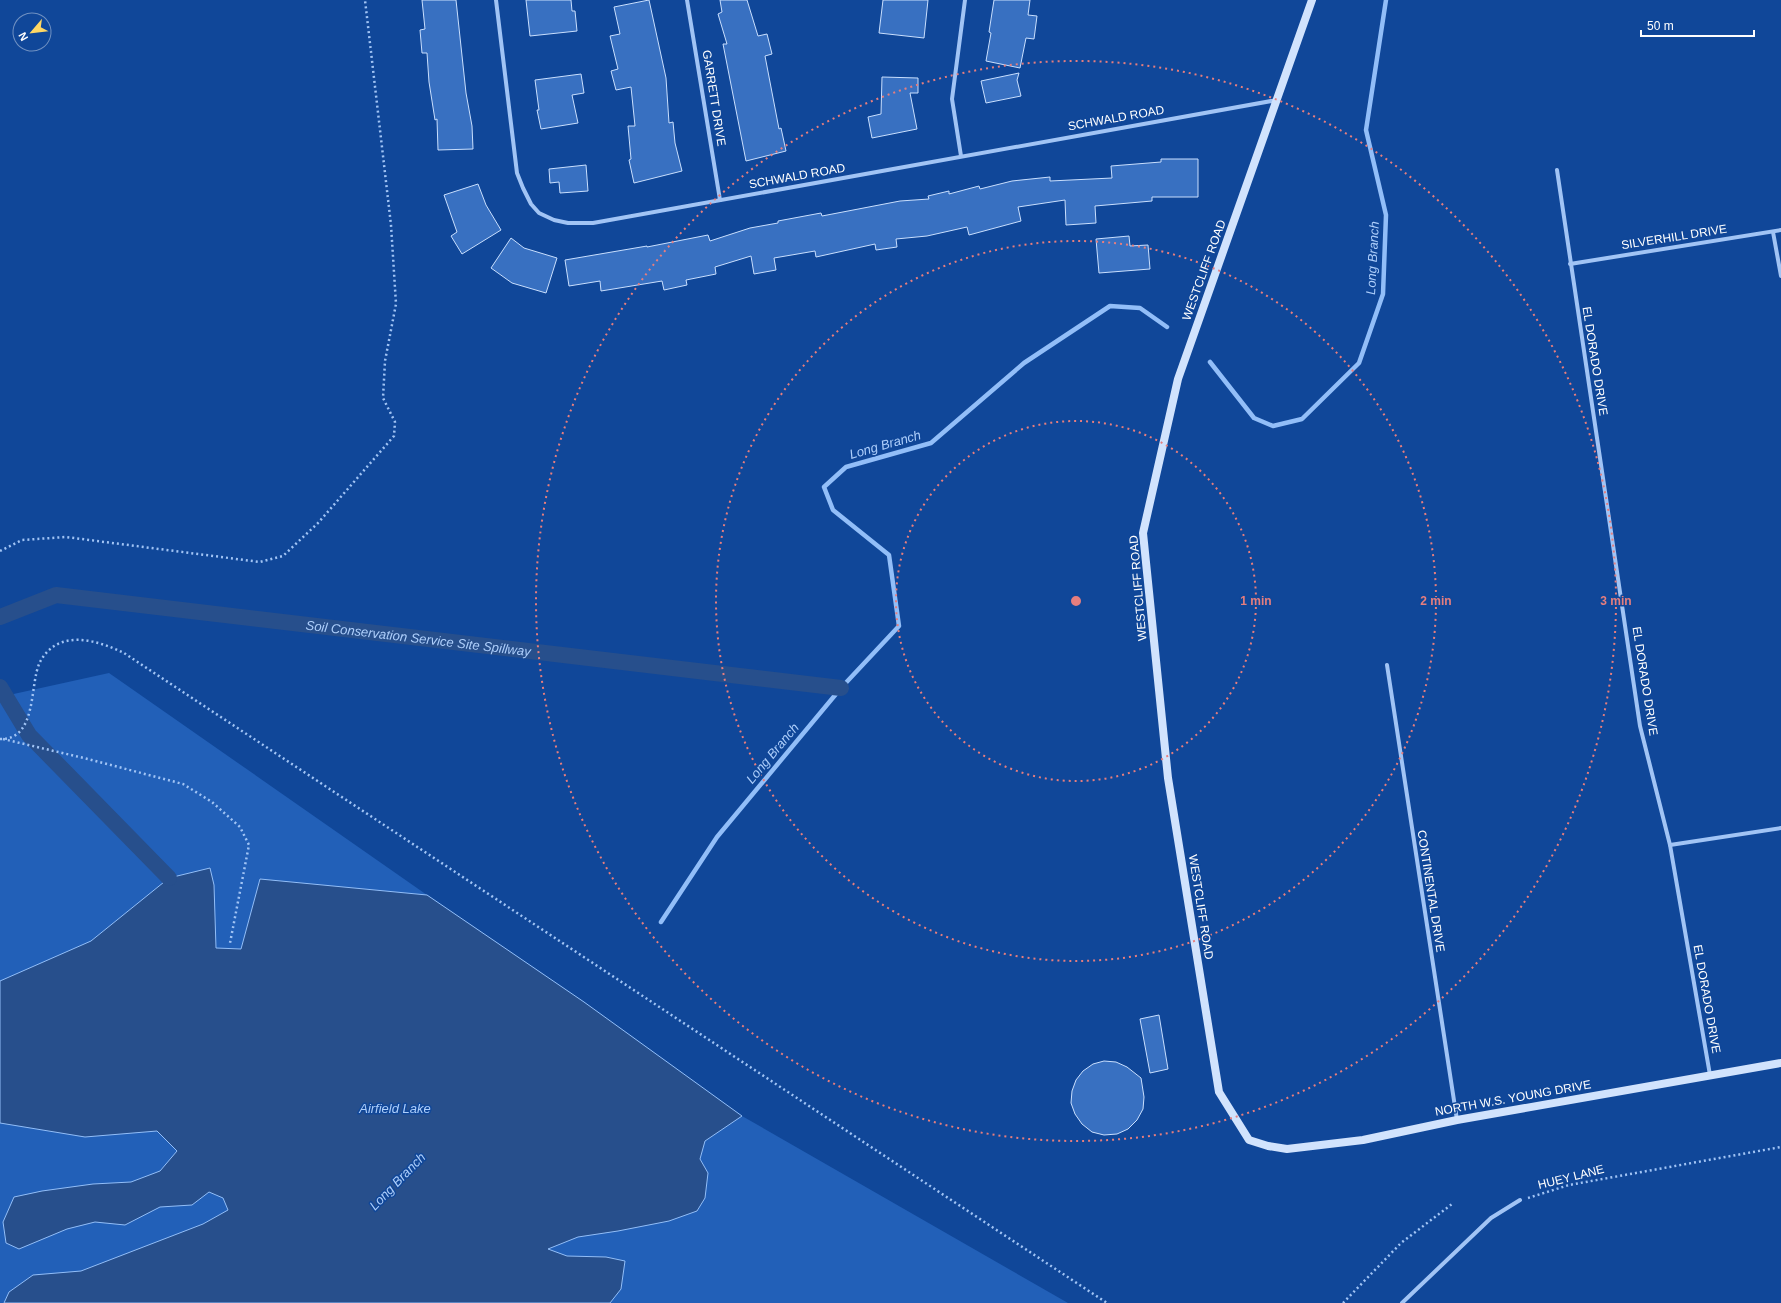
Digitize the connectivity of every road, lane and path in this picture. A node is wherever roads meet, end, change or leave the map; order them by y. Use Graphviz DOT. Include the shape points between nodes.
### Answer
graph roads {
  1 [pos="365,0"];
  2 [pos="496,0"];
  3 [pos="687,0"];
  4 [pos="965,0"];
  5 [pos="1312,0"];
  6 [pos="1277,100"];
  7 [pos="962,156"];
  8 [pos="1557,170"];
  9 [pos="720,200"];
  10 [pos="1781,230"];
  11 [pos="1773,232"];
  12 [pos="1570,264"];
  13 [pos="1781,276"];
  14 [pos="0,551"];
  15 [pos="1386,665"];
  16 [pos="1,739"];
  17 [pos="1781,828"];
  18 [pos="1670,845"];
  19 [pos="230,943"];
  20 [pos="1781,1063"];
  21 [pos="1710,1075"];
  22 [pos="1456,1120"];
  23 [pos="1249,1140"];
  24 [pos="1781,1147"];
  25 [pos="1520,1200"];
  26 [pos="1452,1204"];
  27 [pos="1107,1303"];
  28 [pos="1343,1303"];
  29 [pos="1402,1303"];
  1 -- 14 [label="path" via="391,225 396,304 385,361 383,398 395,422 394,436 318,523 283,556 260,562 66,537 22,540"];
  2 -- 9 [label="street, SCHWALD ROAD" via="517,172 531,204 539,213 568,223 593,223"];
  3 -- 9 [label="street, GARRETT DRIVE"];
  4 -- 7 [label="street" via="952,100"];
  5 -- 6 [label="street, WESTCLIFF ROAD"];
  6 -- 7 [label="street, SCHWALD ROAD"];
  6 -- 23 [label="street, WESTCLIFF ROAD" via="1178,379 1143,533 1168,778 1219,1092"];
  7 -- 9 [label="street, SCHWALD ROAD"];
  8 -- 12 [label="street, EL DORADO DRIVE"];
  10 -- 11 [label="street, SILVERHILL DRIVE"];
  11 -- 12 [label="street, SILVERHILL DRIVE"];
  11 -- 13 [label="street"];
  12 -- 18 [label="street, EL DORADO DRIVE" via="1640,726"];
  15 -- 22 [label="street, CONTINENTAL DRIVE"];
  16 -- 19 [label="path" via="183,784 212,802 240,827 249,845"];
  16 -- 27 [label="path" via="15,735 26,723 32,706 36,675 41,662 55,645 68,640 83,640 103,643 124,652"];
  17 -- 18 [label="street"];
  18 -- 21 [label="street, EL DORADO DRIVE"];
  20 -- 21 [label="street, NORTH W.S. YOUNG DRIVE"];
  21 -- 22 [label="street, NORTH W.S. YOUNG DRIVE"];
  22 -- 23 [label="street, NORTH W.S. YOUNG DRIVE" via="1363,1140 1287,1149"];
  24 -- 25 [label="path, HUEY LANE" via="1569,1185"];
  25 -- 29 [label="street" via="1491,1218"];
  26 -- 28 [label="path" via="1401,1243"];
}
